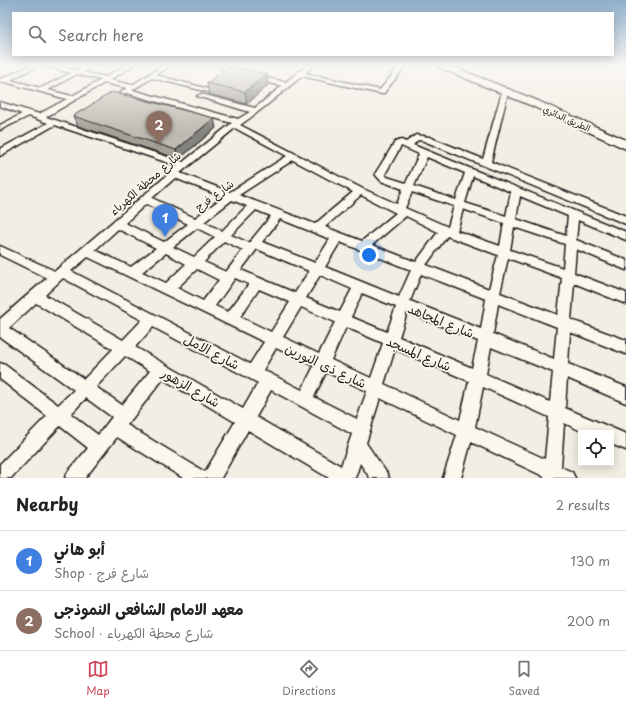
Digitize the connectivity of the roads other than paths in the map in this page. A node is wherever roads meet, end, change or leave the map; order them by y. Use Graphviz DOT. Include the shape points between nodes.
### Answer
graph roads {
  1 [pos="30,87"];
  2 [pos="47,87"];
  3 [pos="92,87"];
  4 [pos="133,87"];
  5 [pos="208,87"];
  6 [pos="286,87"];
  7 [pos="361,87"];
  8 [pos="386,87"];
  9 [pos="496,87"];
  10 [pos="503,87"];
  11 [pos="42,90"];
  12 [pos="126,92"];
  13 [pos="505,92"];
  14 [pos="201,96"];
  15 [pos="116,97"];
  16 [pos="72,98"];
  17 [pos="0,104"];
  18 [pos="185,107"];
  19 [pos="256,111"];
  20 [pos="29,113"];
  21 [pos="40,117"];
  22 [pos="55,122"];
  23 [pos="236,124"];
  24 [pos="0,128"];
  25 [pos="626,137"];
  26 [pos="626,145"];
  27 [pos="407,146"];
  28 [pos="0,153"];
  29 [pos="424,153"];
  30 [pos="293,156"];
  31 [pos="486,163"];
  32 [pos="184,165"];
  33 [pos="470,171"];
  34 [pos="173,174"];
  35 [pos="409,188"];
  36 [pos="516,190"];
  37 [pos="360,191"];
  38 [pos="231,196"];
  39 [pos="145,199"];
  40 [pos="459,205"];
  41 [pos="255,206"];
  42 [pos="402,211"];
  43 [pos="278,214"];
  44 [pos="573,214"];
  45 [pos="626,220"];
  46 [pos="510,222"];
  47 [pos="196,223"];
  48 [pos="117,224"];
  49 [pos="316,229"];
  50 [pos="448,232"];
  51 [pos="223,236"];
  52 [pos="626,236"];
  53 [pos="337,237"];
  54 [pos="571,242"];
  55 [pos="253,246"];
  56 [pos="164,247"];
  57 [pos="363,247"];
  58 [pos="0,250"];
  59 [pos="86,251"];
  60 [pos="504,253"];
  61 [pos="196,263"];
  62 [pos="626,265"];
  63 [pos="317,269"];
  64 [pos="417,269"];
  65 [pos="132,273"];
  66 [pos="59,275"];
  67 [pos="231,275"];
  68 [pos="568,275"];
  69 [pos="257,282"];
  70 [pos="359,286"];
  71 [pos="168,290"];
  72 [pos="35,296"];
  73 [pos="493,296"];
  74 [pos="626,299"];
  75 [pos="298,300"];
  76 [pos="403,304"];
  77 [pos="206,308"];
  78 [pos="231,319"];
  79 [pos="343,319"];
  80 [pos="151,320"];
  81 [pos="564,324"];
  82 [pos="0,328"];
  83 [pos="486,338"];
  84 [pos="273,339"];
  85 [pos="391,341"];
  86 [pos="626,347"];
  87 [pos="124,348"];
  88 [pos="323,363"];
  89 [pos="161,369"];
  90 [pos="561,369"];
  91 [pos="0,370"];
  92 [pos="253,372"];
  93 [pos="478,378"];
  94 [pos="268,381"];
  95 [pos="376,388"];
  96 [pos="85,389"];
  97 [pos="626,395"];
  98 [pos="305,400"];
  99 [pos="557,412"];
  100 [pos="60,415"];
  101 [pos="246,419"];
  102 [pos="120,421"];
  103 [pos="466,430"];
  104 [pos="597,430"];
  105 [pos="360,437"];
  106 [pos="614,437"];
  107 [pos="626,442"];
  108 [pos="100,446"];
  109 [pos="557,476"];
  110 [pos="0,477"];
  111 [pos="74,478"];
  112 [pos="199,478"];
  113 [pos="211,478"];
  114 [pos="346,478"];
  115 [pos="380,478"];
  116 [pos="452,478"];
  1 -- 11 [label="street"];
  2 -- 11 [label="street"];
  3 -- 16 [label="street"];
  4 -- 12 [label="street"];
  5 -- 14 [label="street" via="212,88"];
  6 -- 19 [label="street, شارع محطة الكهرباء"];
  7 -- 8 [label="street" via="382,92"];
  9 -- 13 [label="highway, الطريق الدائري"];
  10 -- 25 [label="highway, الطريق الدائري"];
  11 -- 16 [label="street"];
  12 -- 15 [label="street"];
  12 -- 18 [label="street"];
  13 -- 26 [label="highway, الطريق الدائري"];
  13 -- 31 [label="street"];
  14 -- 18 [label="street"];
  14 -- 19 [label="street"];
  16 -- 21 [label="street"];
  17 -- 20 [label="street"];
  18 -- 23 [label="street"];
  19 -- 23 [label="street, شارع محطة الكهرباء"];
  20 -- 21 [label="street"];
  20 -- 24 [label="street"];
  21 -- 22 [label="street"];
  22 -- 28 [label="street"];
  22 -- 32 [label="street" via="72,125"];
  23 -- 30 [label="street"];
  23 -- 32 [label="street, شارع محطة الكهرباء"];
  27 -- 29 [label="street"];
  27 -- 31 [label="street" via="413,138 422,138"];
  27 -- 35 [label="street" via="398,144 380,176"];
  29 -- 33 [label="street"];
  29 -- 35 [label="street"];
  30 -- 37 [label="street"];
  30 -- 38 [label="street, شارع فرج"];
  31 -- 45 [label="street"];
  32 -- 34 [label="street, شارع محطة الكهرباء"];
  33 -- 36 [label="street"];
  33 -- 40 [label="street"];
  34 -- 38 [label="street"];
  34 -- 39 [label="street, شارع محطة الكهرباء"];
  35 -- 40 [label="street"];
  35 -- 42 [label="street"];
  36 -- 44 [label="street"];
  36 -- 46 [label="street"];
  37 -- 42 [label="street"];
  37 -- 49 [label="street"];
  38 -- 41 [label="street"];
  38 -- 47 [label="street, شارع فرج"];
  39 -- 47 [label="street, شارع المجاهد"];
  39 -- 48 [label="street, شارع محطة الكهرباء"];
  40 -- 46 [label="street"];
  40 -- 50 [label="street"];
  41 -- 43 [label="street"];
  41 -- 51 [label="street"];
  42 -- 50 [label="street"];
  42 -- 57 [label="street"];
  43 -- 49 [label="street"];
  43 -- 55 [label="street"];
  44 -- 52 [label="street"];
  44 -- 54 [label="street"];
  46 -- 54 [label="street"];
  46 -- 60 [label="street"];
  47 -- 51 [label="street, شارع المجاهد"];
  47 -- 56 [label="street, شارع فرج"];
  48 -- 56 [label="street, شارع المسجد"];
  48 -- 59 [label="street, شارع محطة الكهرباء"];
  49 -- 53 [label="street"];
  50 -- 60 [label="street"];
  50 -- 64 [label="street"];
  51 -- 55 [label="street, شارع المجاهد"];
  51 -- 61 [label="street"];
  53 -- 57 [label="street"];
  53 -- 63 [label="street"];
  54 -- 62 [label="street"];
  54 -- 68 [label="street"];
  55 -- 63 [label="street, شارع المجاهد"];
  55 -- 67 [label="street"];
  56 -- 61 [label="street, شارع المسجد"];
  56 -- 65 [label="street, شارع فرج"];
  57 -- 64 [label="street"];
  58 -- 66 [label="street, شارع الامل"];
  59 -- 65 [label="street, شارع ذى النورين"];
  59 -- 66 [label="street, شارع محطة الكهرباء"];
  60 -- 68 [label="street"];
  60 -- 73 [label="street"];
  61 -- 67 [label="street, شارع المسجد"];
  61 -- 71 [label="street"];
  63 -- 70 [label="street, شارع المجاهد"];
  63 -- 75 [label="street"];
  64 -- 73 [label="street"];
  64 -- 76 [label="street"];
  65 -- 71 [label="street, شارع ذى النورين"];
  66 -- 72 [label="street, شارع محطة الكهرباء"];
  66 -- 80 [label="street, شارع الامل"];
  67 -- 69 [label="street, شارع المسجد"];
  67 -- 77 [label="street"];
  68 -- 74 [label="street"];
  68 -- 81 [label="street"];
  69 -- 75 [label="street, شارع المسجد"];
  69 -- 78 [label="street"];
  70 -- 76 [label="street, شارع المجاهد"];
  70 -- 79 [label="street"];
  71 -- 77 [label="street, شارع ذى النورين"];
  72 -- 82 [label="street, شارع محطة الكهرباء"];
  72 -- 87 [label="street, شارع الزهور"];
  73 -- 81 [label="street"];
  73 -- 83 [label="street"];
  75 -- 79 [label="street, شارع المسجد"];
  75 -- 84 [label="street"];
  76 -- 83 [label="street, شارع المجاهد"];
  76 -- 85 [label="street"];
  77 -- 78 [label="street, شارع ذى النورين"];
  78 -- 84 [label="street, شارع ذى النورين"];
  79 -- 85 [label="street, شارع المسجد"];
  79 -- 88 [label="street"];
  80 -- 87 [label="street"];
  80 -- 92 [label="street, شارع الامل"];
  81 -- 86 [label="street"];
  81 -- 90 [label="street"];
  82 -- 96 [label="street"];
  83 -- 90 [label="street, شارع المجاهد"];
  83 -- 93 [label="street"];
  84 -- 88 [label="street, شارع ذى النورين"];
  84 -- 92 [label="street"];
  85 -- 93 [label="street, شارع المسجد"];
  85 -- 95 [label="street"];
  87 -- 89 [label="street, شارع الزهور"];
  87 -- 96 [label="street"];
  88 -- 95 [label="street, شارع ذى النورين"];
  88 -- 98 [label="street"];
  89 -- 101 [label="street, شارع الزهور"];
  89 -- 102 [label="street"];
  90 -- 97 [label="street, شارع المجاهد"];
  90 -- 99 [label="street"];
  91 -- 100 [label="street"];
  92 -- 94 [label="street, شارع الامل"];
  93 -- 99 [label="street, شارع المسجد"];
  93 -- 103 [label="street"];
  94 -- 98 [label="street, شارع الامل"];
  94 -- 101 [label="street"];
  95 -- 103 [label="street, شارع ذى النورين"];
  95 -- 105 [label="street"];
  96 -- 100 [label="street"];
  96 -- 102 [label="street"];
  98 -- 105 [label="street, شارع الامل"];
  99 -- 104 [label="street, شارع المسجد"];
  99 -- 109 [label="street"];
  100 -- 108 [label="street"];
  100 -- 110 [label="street"];
  101 -- 113 [label="street"];
  101 -- 114 [label="street, شارع الزهور"];
  102 -- 108 [label="street"];
  102 -- 112 [label="street"];
  103 -- 109 [label="street, شارع ذى النورين"];
  103 -- 116 [label="street"];
  105 -- 114 [label="street"];
  105 -- 115 [label="street"];
  106 -- 107 [label="street"];
  108 -- 111 [label="street"];
}
